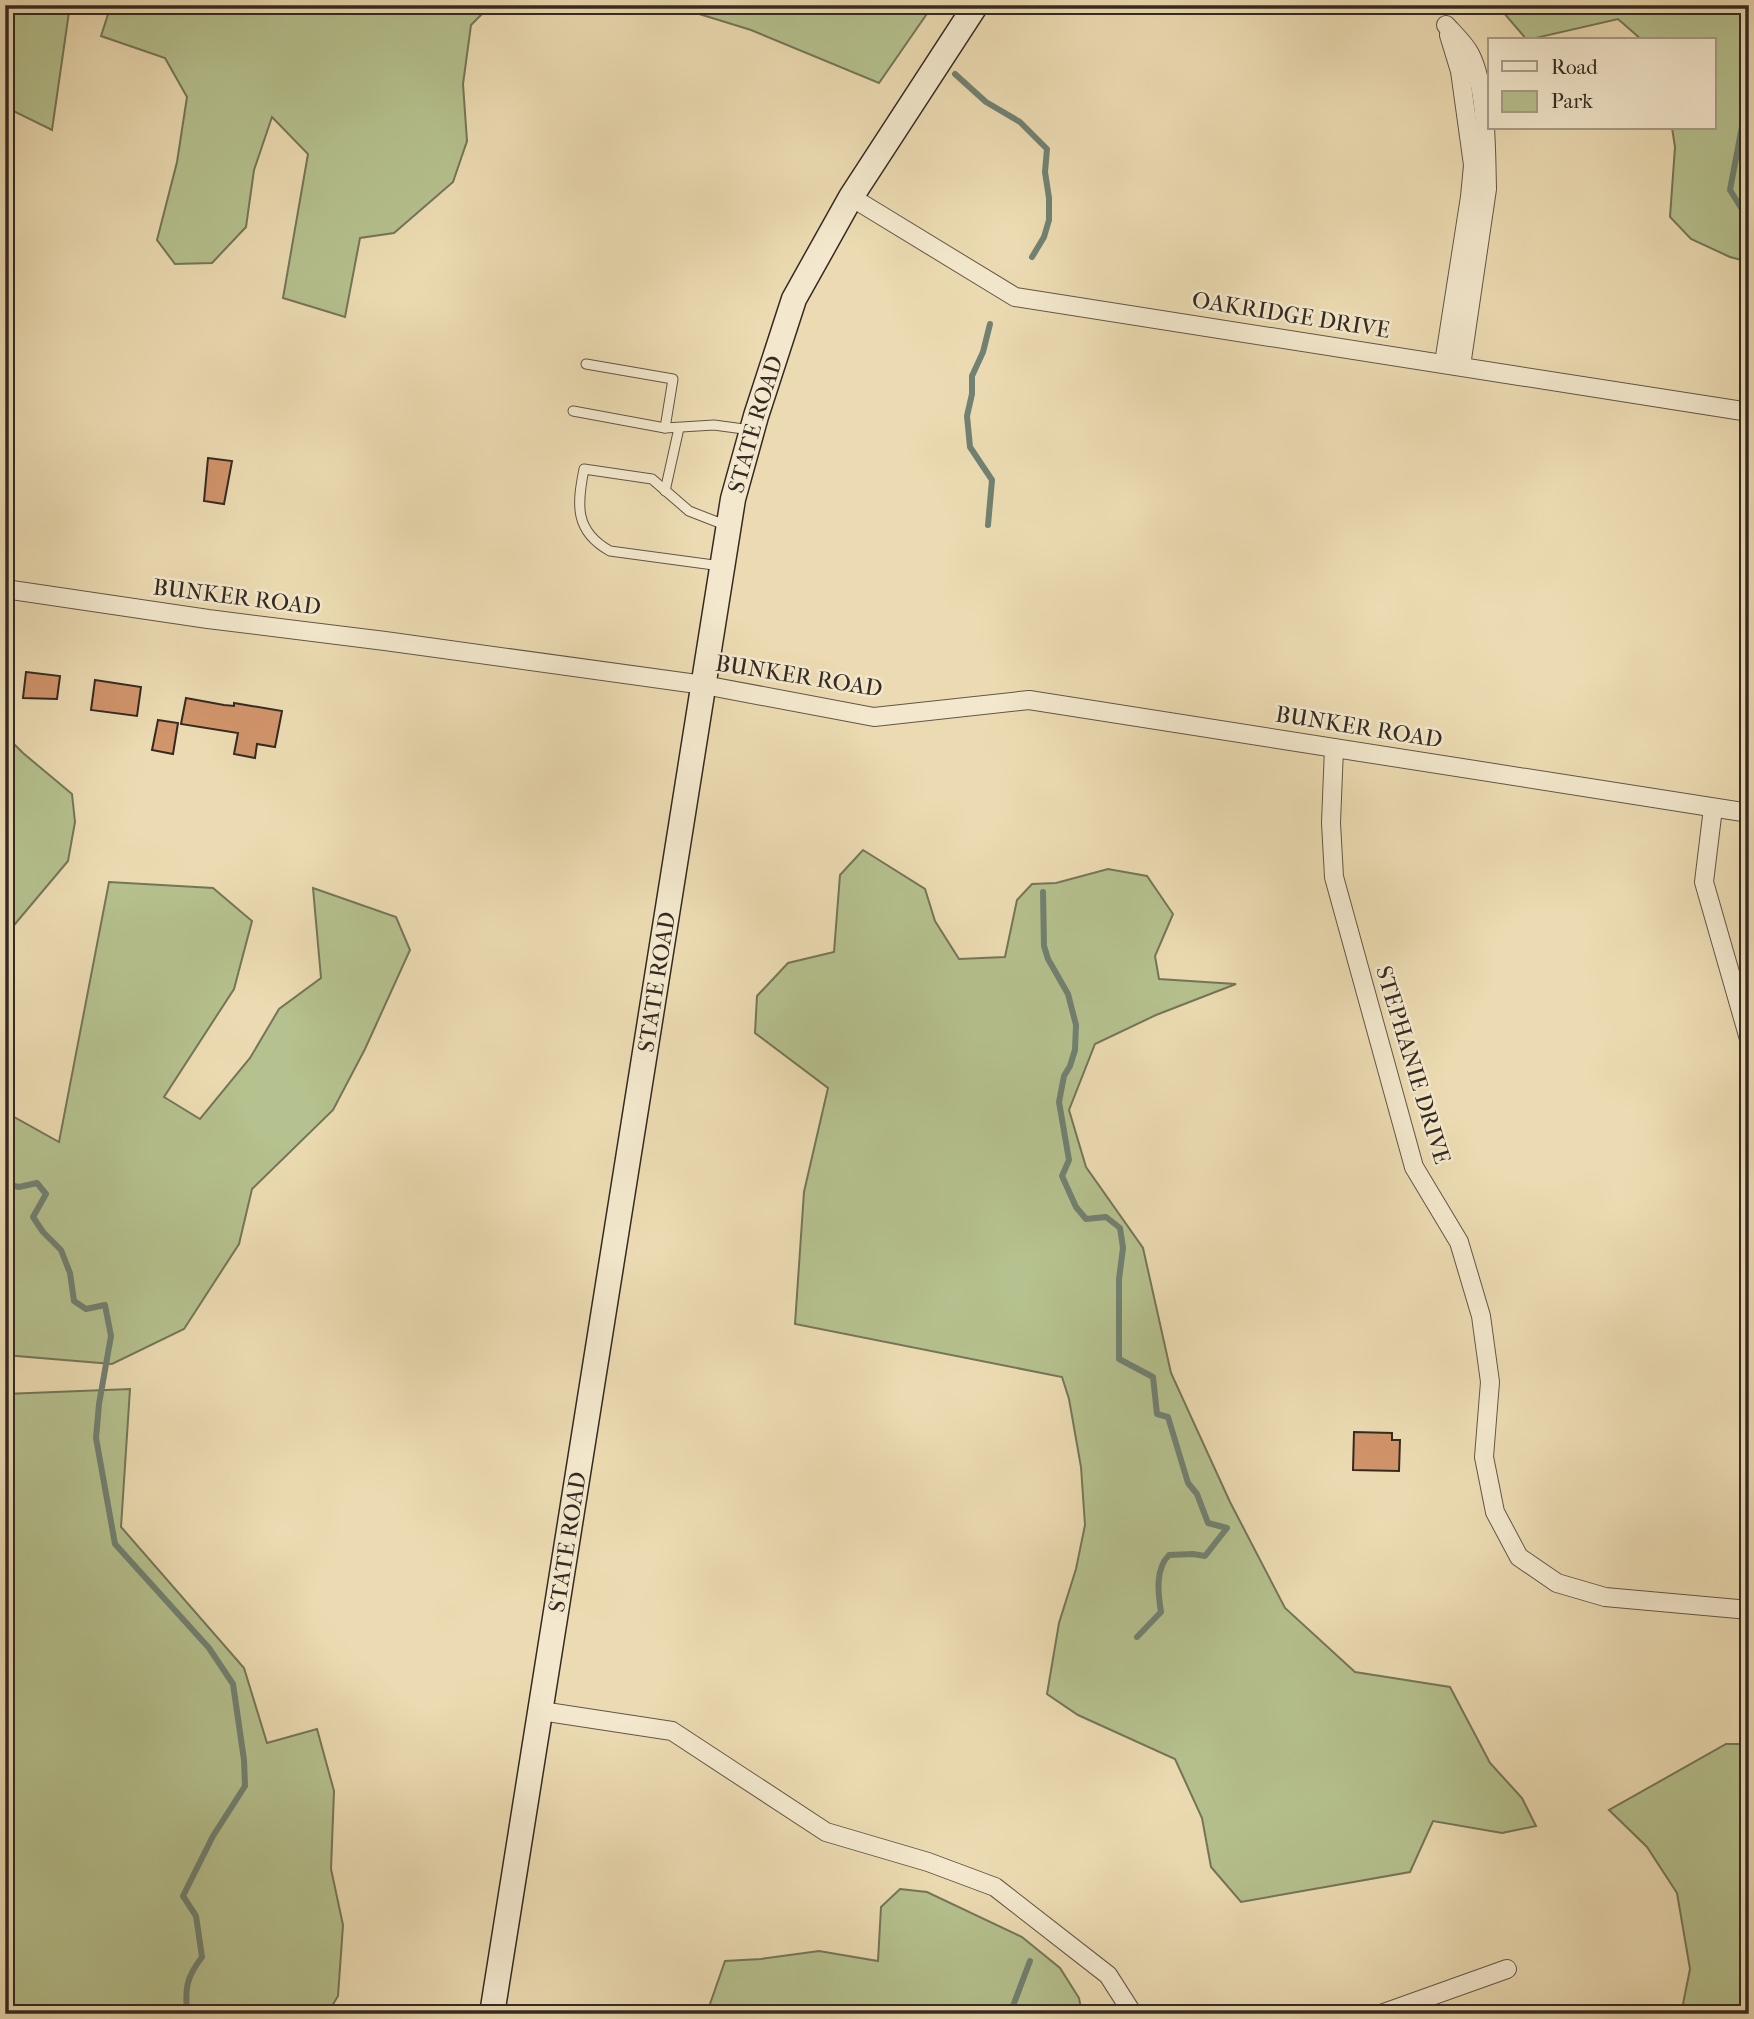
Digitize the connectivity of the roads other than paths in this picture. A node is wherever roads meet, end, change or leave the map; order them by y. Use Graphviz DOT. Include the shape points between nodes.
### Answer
graph roads {
  1 [pos="976,5"];
  2 [pos="851,197"];
  3 [pos="586,364"];
  4 [pos="1452,365"];
  5 [pos="573,411"];
  6 [pos="1749,412"];
  7 [pos="665,428"];
  8 [pos="679,428"];
  9 [pos="752,430"];
  10 [pos="665,491"];
  11 [pos="728,526"];
  12 [pos="722,566"];
  13 [pos="5,589"];
  14 [pos="704,685"];
  15 [pos="1334,748"];
  16 [pos="1713,808"];
  17 [pos="1749,813"];
  18 [pos="1749,1039"];
  19 [pos="1749,1610"];
  20 [pos="541,1710"];
  21 [pos="1507,1969"];
  22 [pos="492,2014"];
  23 [pos="1133,2014"];
  24 [pos="1381,2014"];
  1 -- 2 [label="main road, STATE ROAD"];
  2 -- 4 [label="street, OAKRIDGE DRIVE" via="1015,297"];
  2 -- 9 [label="main road, STATE ROAD" via="794,299"];
  3 -- 7 [label="lane" via="673,379"];
  4 -- 4 [label="street" via="1487,189 1479,81 1470,54 1446,25 1460,71 1473,165"];
  4 -- 6 [label="street, OAKRIDGE DRIVE"];
  5 -- 7 [label="lane"];
  7 -- 8 [label="lane"];
  8 -- 9 [label="lane" via="714,425"];
  8 -- 10 [label="lane"];
  9 -- 11 [label="main road, STATE ROAD"];
  10 -- 11 [label="lane" via="689,511"];
  10 -- 12 [label="lane" via="652,479 584,468 580,517 594,542 610,551"];
  11 -- 12 [label="main road, STATE ROAD"];
  12 -- 14 [label="main road, STATE ROAD"];
  13 -- 14 [label="street, BUNKER ROAD"];
  14 -- 15 [label="street, BUNKER ROAD" via="874,717 1029,699"];
  14 -- 20 [label="main road, STATE ROAD"];
  15 -- 16 [label="street, BUNKER ROAD"];
  15 -- 19 [label="street, STEPHANIE DRIVE" via="1334,877 1414,1167 1459,1242 1481,1316 1490,1382 1484,1457 1495,1512 1518,1558 1557,1583 1605,1597"];
  16 -- 17 [label="street, BUNKER ROAD"];
  16 -- 18 [label="street" via="1704,882"];
  20 -- 22 [label="main road, STATE ROAD"];
  20 -- 23 [label="street" via="672,1731 826,1832 995,1887 1108,1975"];
  21 -- 24 [label="street"];
}
